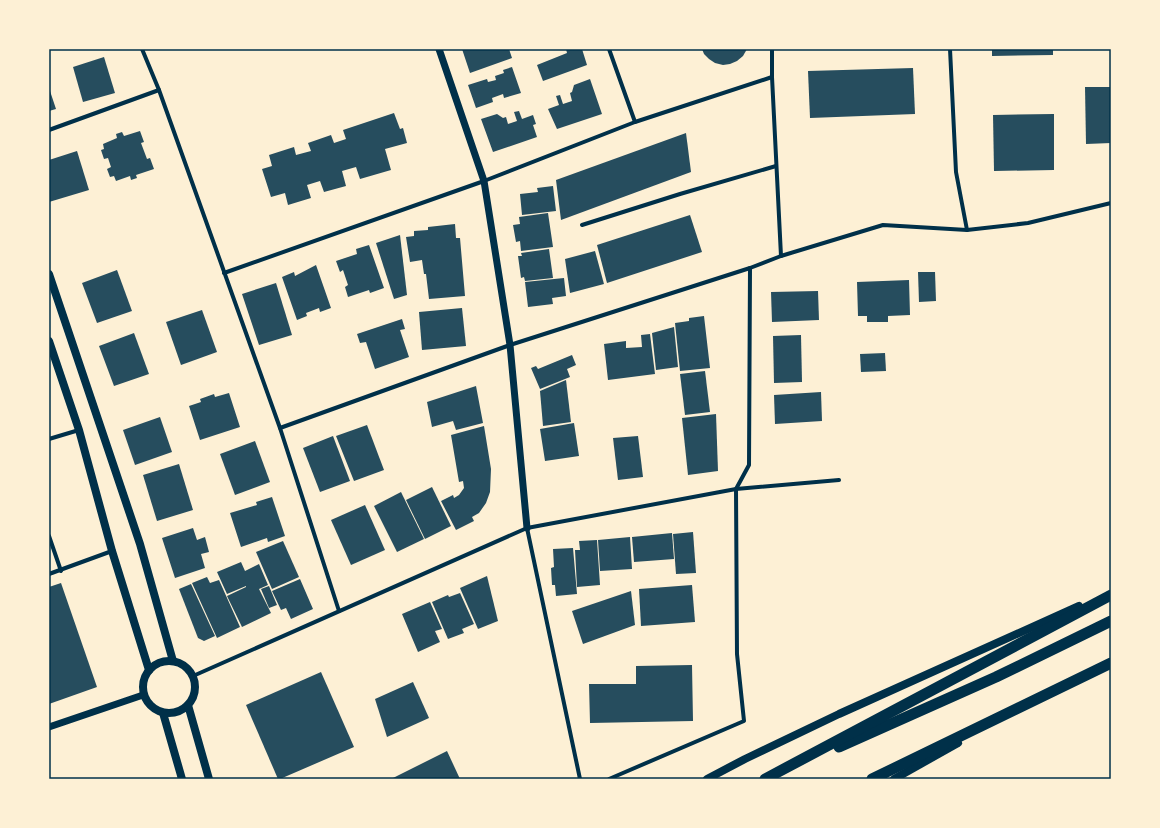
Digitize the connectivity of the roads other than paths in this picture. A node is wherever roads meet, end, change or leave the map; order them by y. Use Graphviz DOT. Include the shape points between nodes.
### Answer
graph roads {
  1 [pos="142,49"];
  2 [pos="439,49"];
  3 [pos="609,49"];
  4 [pos="772,49"];
  5 [pos="950,49"];
  6 [pos="772,77"];
  7 [pos="158,90"];
  8 [pos="635,122"];
  9 [pos="49,130"];
  10 [pos="776,166"];
  11 [pos="484,181"];
  12 [pos="1111,203"];
  13 [pos="582,225"];
  14 [pos="967,230"];
  15 [pos="781,256"];
  16 [pos="750,268"];
  17 [pos="224,273"];
  18 [pos="49,274"];
  19 [pos="49,340"];
  20 [pos="510,345"];
  21 [pos="280,428"];
  22 [pos="79,430"];
  23 [pos="49,439"];
  24 [pos="839,480"];
  25 [pos="736,489"];
  26 [pos="527,528"];
  27 [pos="49,536"];
  28 [pos="112,551"];
  29 [pos="61,570"];
  30 [pos="49,574"];
  31 [pos="1111,594"];
  32 [pos="339,611"];
  33 [pos="1111,621"];
  34 [pos="173,661"];
  35 [pos="1111,663"];
  36 [pos="149,670"];
  37 [pos="193,676"];
  38 [pos="143,695"];
  39 [pos="188,705"];
  40 [pos="1018,708"];
  41 [pos="163,713"];
  42 [pos="49,727"];
  43 [pos="182,779"];
  44 [pos="210,779"];
  45 [pos="580,779"];
  46 [pos="609,779"];
  47 [pos="707,779"];
  48 [pos="766,779"];
  49 [pos="872,779"];
  50 [pos="894,779"];
  1 -- 7 [label="street"];
  2 -- 11 [label="street"];
  3 -- 8 [label="street"];
  4 -- 6 [label="street"];
  5 -- 14 [label="street" via="956,172"];
  6 -- 8 [label="street"];
  6 -- 10 [label="street"];
  7 -- 9 [label="street"];
  7 -- 17 [label="street"];
  8 -- 11 [label="street"];
  10 -- 13 [label="street"];
  10 -- 15 [label="street"];
  11 -- 17 [label="street"];
  11 -- 20 [label="street"];
  12 -- 14 [label="street" via="1028,223"];
  14 -- 15 [label="street" via="883,225"];
  15 -- 16 [label="street"];
  16 -- 20 [label="street"];
  16 -- 25 [label="street" via="749,465"];
  17 -- 21 [label="street"];
  18 -- 34 [label="main road" via="140,544"];
  19 -- 22 [label="main road"];
  20 -- 21 [label="street"];
  20 -- 26 [label="street"];
  21 -- 32 [label="street"];
  22 -- 23 [label="street"];
  22 -- 28 [label="main road"];
  24 -- 25 [label="street"];
  25 -- 26 [label="street"];
  25 -- 46 [label="street" via="737,654 744,721"];
  26 -- 32 [label="street"];
  26 -- 45 [label="street"];
  27 -- 29 [label="street"];
  28 -- 29 [label="street"];
  28 -- 36 [label="main road"];
  29 -- 30 [label="street"];
  31 -- 47 [label="main road" via="839,714"];
  31 -- 48 [label="highway"];
  32 -- 37 [label="street"];
  33 -- 48 [label="highway" via="996,677"];
  34 -- 36 [label="main road" via="164,661"];
  34 -- 37 [label="main road" via="188,669"];
  35 -- 40 [label="highway"];
  36 -- 38 [label="main road" via="142,686"];
  37 -- 39 [label="main road" via="195,691"];
  38 -- 41 [label="main road" via="154,710"];
  38 -- 42 [label="street"];
  39 -- 41 [label="main road" via="172,714"];
  39 -- 44 [label="main road"];
  40 -- 49 [label="highway"];
  40 -- 50 [label="main road"];
  41 -- 43 [label="main road"];
}
